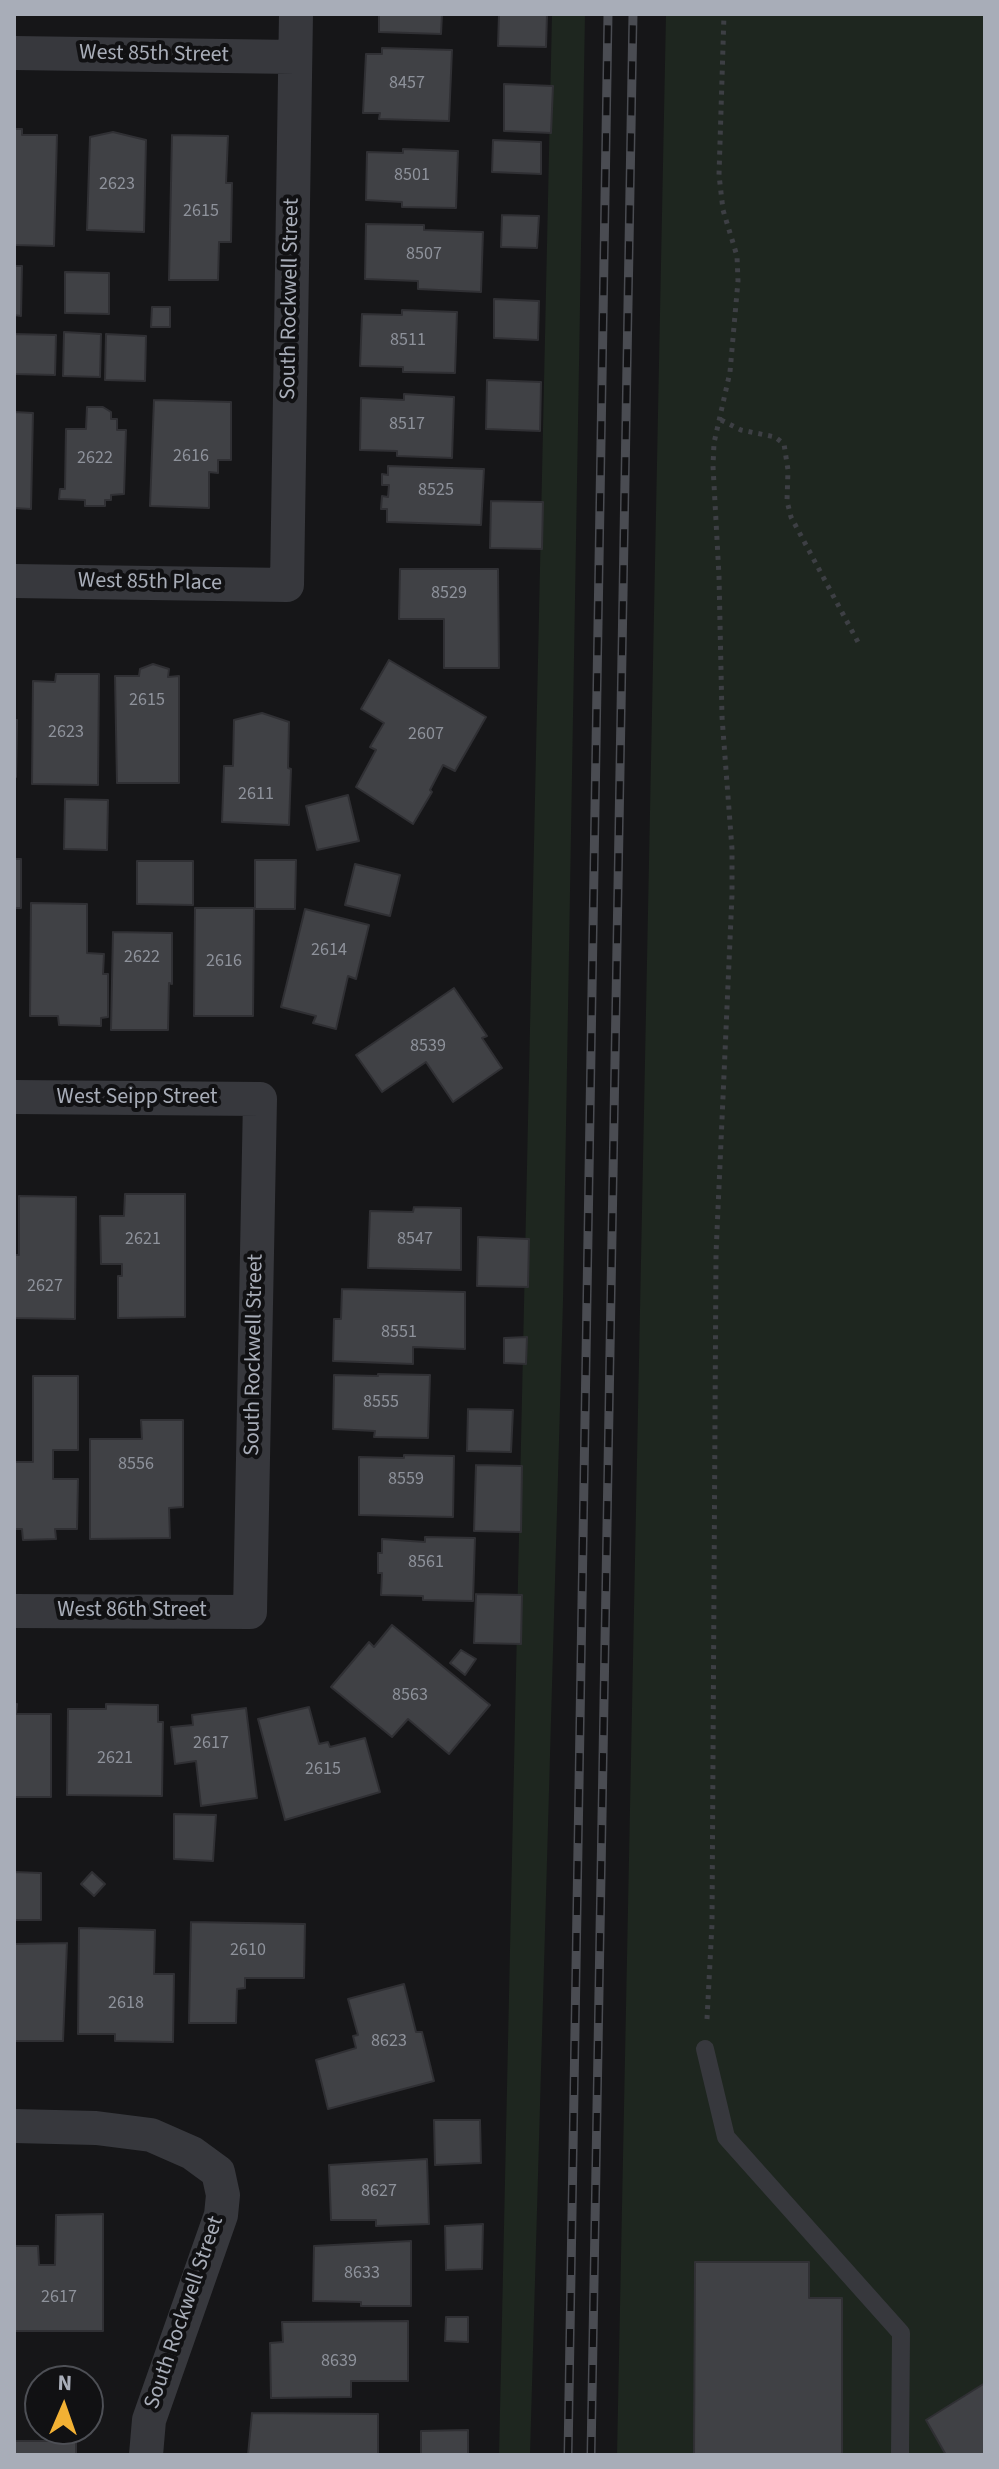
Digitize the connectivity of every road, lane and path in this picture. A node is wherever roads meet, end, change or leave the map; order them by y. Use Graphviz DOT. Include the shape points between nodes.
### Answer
graph roads {
  1 [pos="296,14"];
  2 [pos="724,14"];
  3 [pos="14,53"];
  4 [pos="295,57"];
  5 [pos="721,420"];
  6 [pos="14,581"];
  7 [pos="287,585"];
  8 [pos="859,644"];
  9 [pos="14,1097"];
  10 [pos="260,1099"];
  11 [pos="14,1611"];
  12 [pos="250,1612"];
  13 [pos="705,2049"];
  14 [pos="14,2126"];
  15 [pos="146,2455"];
  16 [pos="900,2455"];
  1 -- 4 [label="street, South Rockwell Street"];
  2 -- 5 [label="path" via="719,175 738,281"];
  3 -- 4 [label="street, West 85th Street"];
  4 -- 7 [label="street, South Rockwell Street"];
  5 -- 8 [label="path" via="784,444 791,517"];
  5 -- 13 [label="path" via="713,466 732,895 716,1254 712,1924"];
  6 -- 7 [label="street, West 85th Place"];
  9 -- 10 [label="street, West Seipp Street"];
  10 -- 12 [label="street, South Rockwell Street"];
  11 -- 12 [label="street, West 86th Street"];
  13 -- 16 [label="lane" via="726,2137 901,2333"];
  14 -- 15 [label="street, South Rockwell Street" via="151,2135 192,2153 218,2172 221,2215 149,2420"];
}
